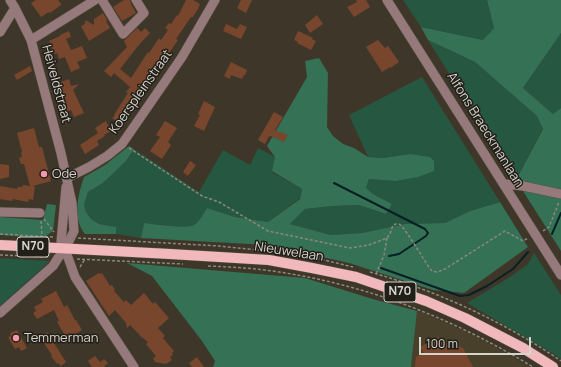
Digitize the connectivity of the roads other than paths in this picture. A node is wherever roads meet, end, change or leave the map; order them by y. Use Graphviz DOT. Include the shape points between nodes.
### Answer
graph roads {
  1 [pos="102,0"];
  2 [pos="136,0"];
  3 [pos="215,0"];
  4 [pos="387,0"];
  5 [pos="93,1"];
  6 [pos="12,4"];
  7 [pos="0,32"];
  8 [pos="31,40"];
  9 [pos="67,178"];
  10 [pos="504,184"];
  11 [pos="560,197"];
  12 [pos="0,212"];
  13 [pos="40,213"];
  14 [pos="0,245"];
  15 [pos="65,249"];
  16 [pos="561,275"];
  17 [pos="0,313"];
  18 [pos="134,367"];
  19 [pos="553,367"];
  1 -- 2 [label="street" via="123,34 144,13"];
  3 -- 9 [label="street, Koerspleinstraat" via="182,57 122,144 107,156"];
  4 -- 10 [label="street, Alfons Braeckmanlaan"];
  5 -- 8 [label="street"];
  6 -- 7 [label="street"];
  6 -- 8 [label="street, Heiveldstraat"];
  8 -- 9 [label="street, Heiveldstraat"];
  9 -- 15 [label="street, Heiveldstraat" via="74,231"];
  10 -- 11 [label="street" via="523,186"];
  10 -- 16 [label="street, Alfons Braeckmanlaan"];
  12 -- 13 [label="street"];
  14 -- 15 [label="main road, Nieuwelaan / N70"];
  15 -- 17 [label="street, Heiveldstraat" via="54,266"];
  15 -- 18 [label="street" via="77,281"];
  15 -- 19 [label="main road, Nieuwelaan / N70" via="269,260 356,277 426,301 465,318 523,348"];
}
